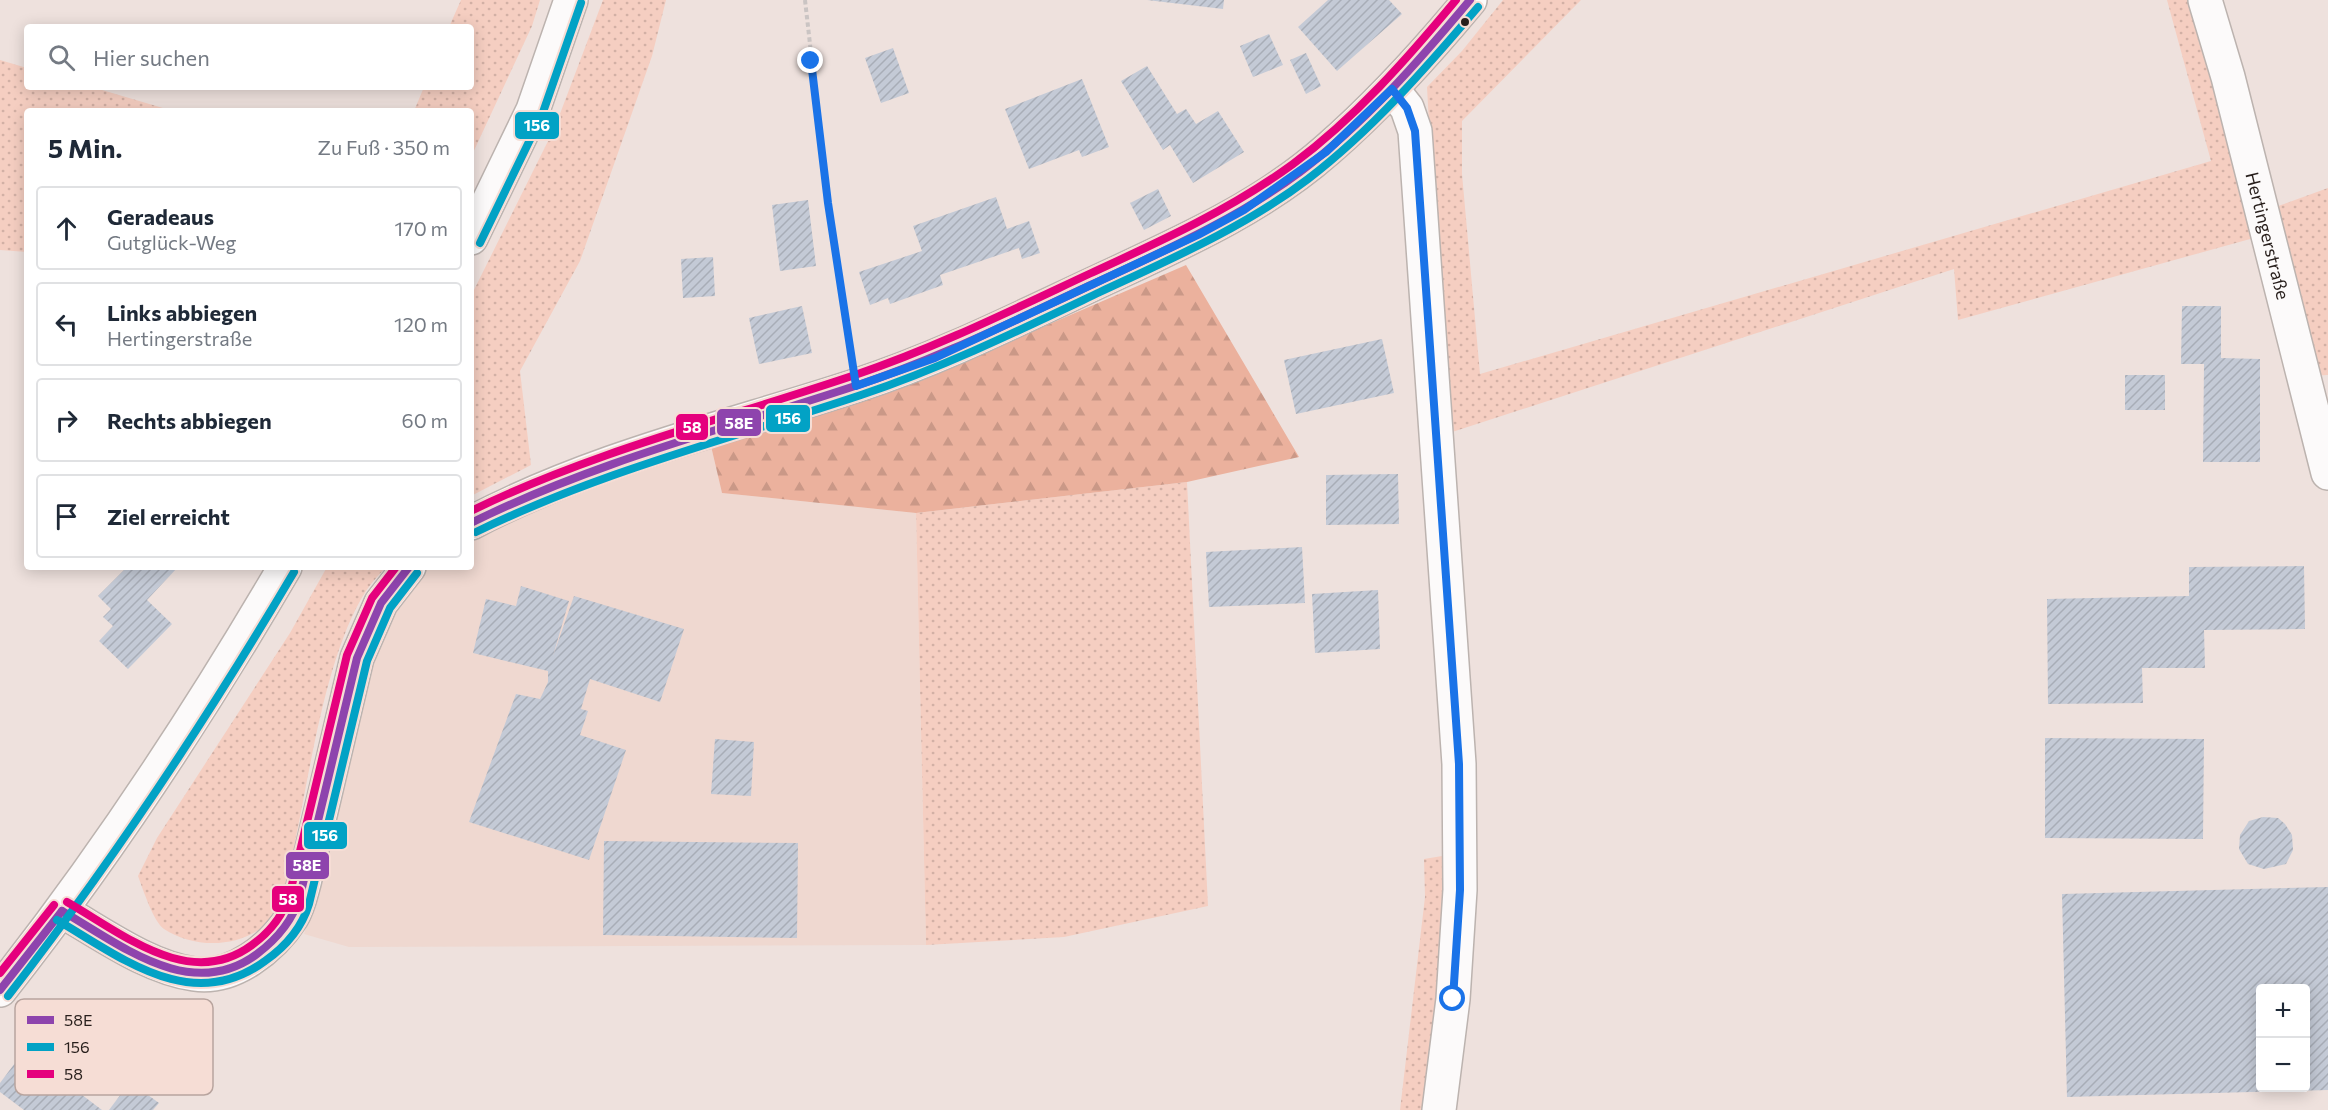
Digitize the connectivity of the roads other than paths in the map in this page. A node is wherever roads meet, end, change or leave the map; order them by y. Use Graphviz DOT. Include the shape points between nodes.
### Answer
graph roads {
  1 [pos="571,0"];
  2 [pos="1470,0"];
  3 [pos="2205,0"];
  4 [pos="1392,89"];
  5 [pos="474,232"];
  6 [pos="2328,473"];
  7 [pos="474,521"];
  8 [pos="283,570"];
  9 [pos="407,570"];
  10 [pos="62,911"];
  11 [pos="0,990"];
  12 [pos="1439,1110"];
  1 -- 5 [label="street" via="533,110"];
  2 -- 4 [label="street"];
  3 -- 6 [label="street, Hertingerstraße"];
  4 -- 7 [label="street" via="1326,152 1244,210 1198,235 935,358 580,472"];
  4 -- 12 [label="street" via="1407,108 1415,131 1459,764 1460,901"];
  8 -- 10 [label="street" via="224,672"];
  9 -- 10 [label="street" via="381,603 357,658 304,883 293,916 270,944 230,970 196,975 164,966"];
  10 -- 11 [label="street"];
}
